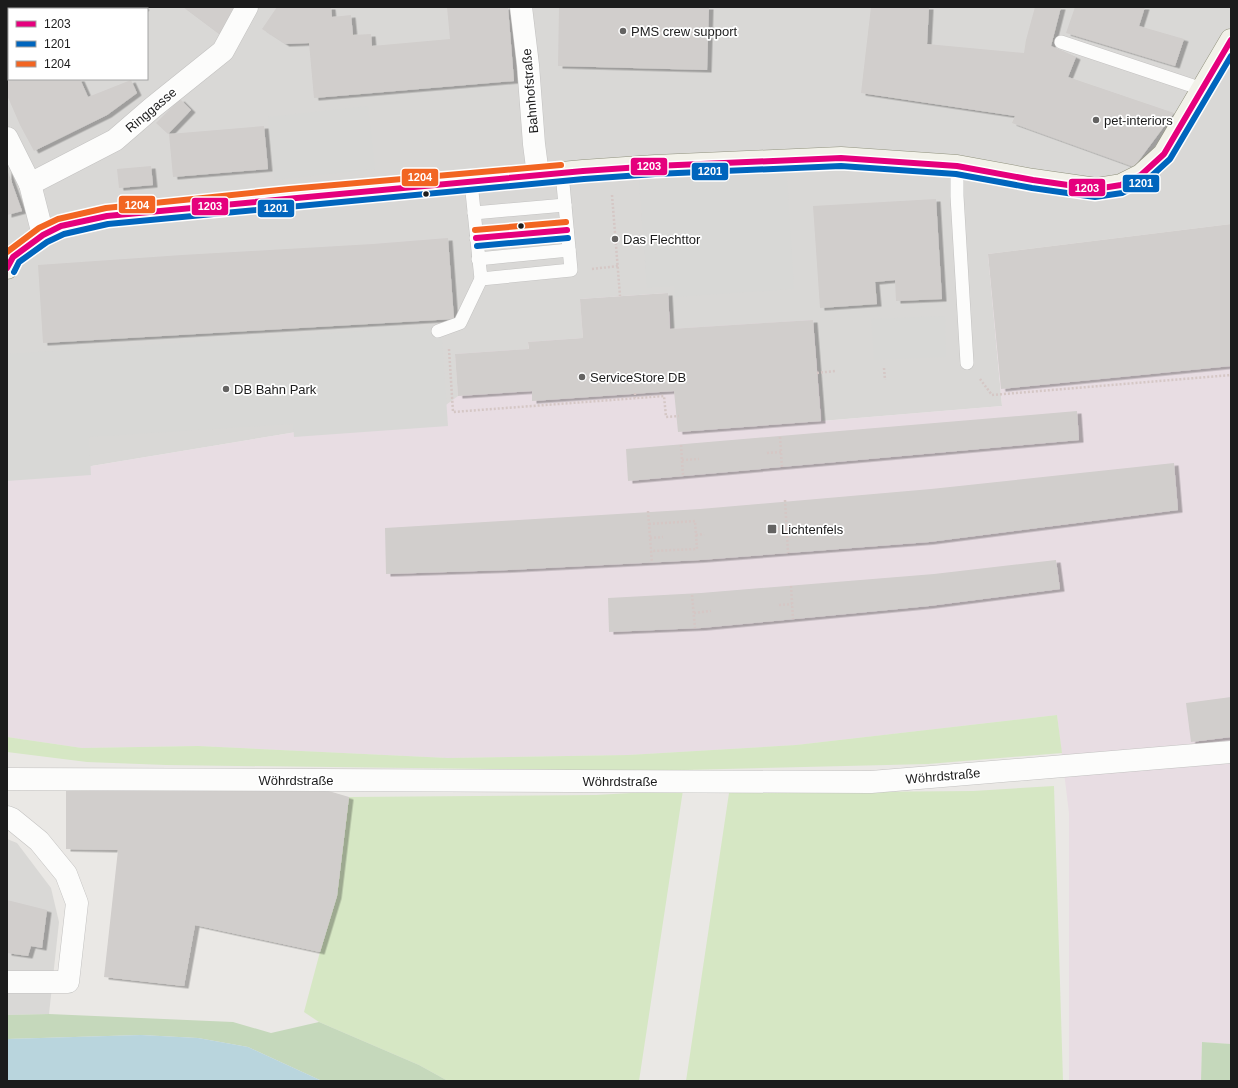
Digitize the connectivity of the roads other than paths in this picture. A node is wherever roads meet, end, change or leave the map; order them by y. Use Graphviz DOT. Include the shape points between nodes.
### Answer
graph roads {
  1 [pos="247,7"];
  2 [pos="521,7"];
  3 [pos="1231,40"];
  4 [pos="1061,42"];
  5 [pos="1202,89"];
  6 [pos="7,138"];
  7 [pos="957,166"];
  8 [pos="562,173"];
  9 [pos="538,175"];
  10 [pos="471,182"];
  11 [pos="30,184"];
  12 [pos="565,206"];
  13 [pos="474,213"];
  14 [pos="567,230"];
  15 [pos="43,235"];
  16 [pos="476,238"];
  17 [pos="569,250"];
  18 [pos="478,259"];
  19 [pos="9,260"];
  20 [pos="481,279"];
  21 [pos="438,331"];
  22 [pos="967,363"];
  23 [pos="1231,752"];
  24 [pos="7,779"];
  25 [pos="7,817"];
  26 [pos="7,982"];
  1 -- 11 [label="street, Ringgasse" via="223,51 115,140"];
  2 -- 9 [label="street, Bahnhofstraße"];
  3 -- 5 [label="street"];
  4 -- 5 [label="lane"];
  5 -- 7 [label="street" via="1164,154 1141,175 1121,185 1096,188"];
  6 -- 11 [label="street"];
  7 -- 8 [label="street" via="841,158"];
  7 -- 22 [label="lane"];
  8 -- 9 [label="street"];
  8 -- 12 [label="lane"];
  9 -- 10 [label="street"];
  10 -- 13 [label="lane"];
  10 -- 15 [label="street" via="107,216 60,226"];
  11 -- 15 [label="street"];
  12 -- 13 [label="lane"];
  12 -- 14 [label="lane"];
  13 -- 16 [label="lane"];
  14 -- 16 [label="lane"];
  14 -- 17 [label="lane"];
  15 -- 19 [label="street"];
  16 -- 18 [label="lane"];
  17 -- 18 [label="lane"];
  17 -- 20 [label="lane" via="571,270"];
  18 -- 20 [label="lane"];
  20 -- 21 [label="lane" via="460,322"];
  23 -- 24 [label="street, Wöhrdstraße" via="871,782"];
  25 -- 26 [label="street" via="39,841 66,874 77,903 68,982"];
}
